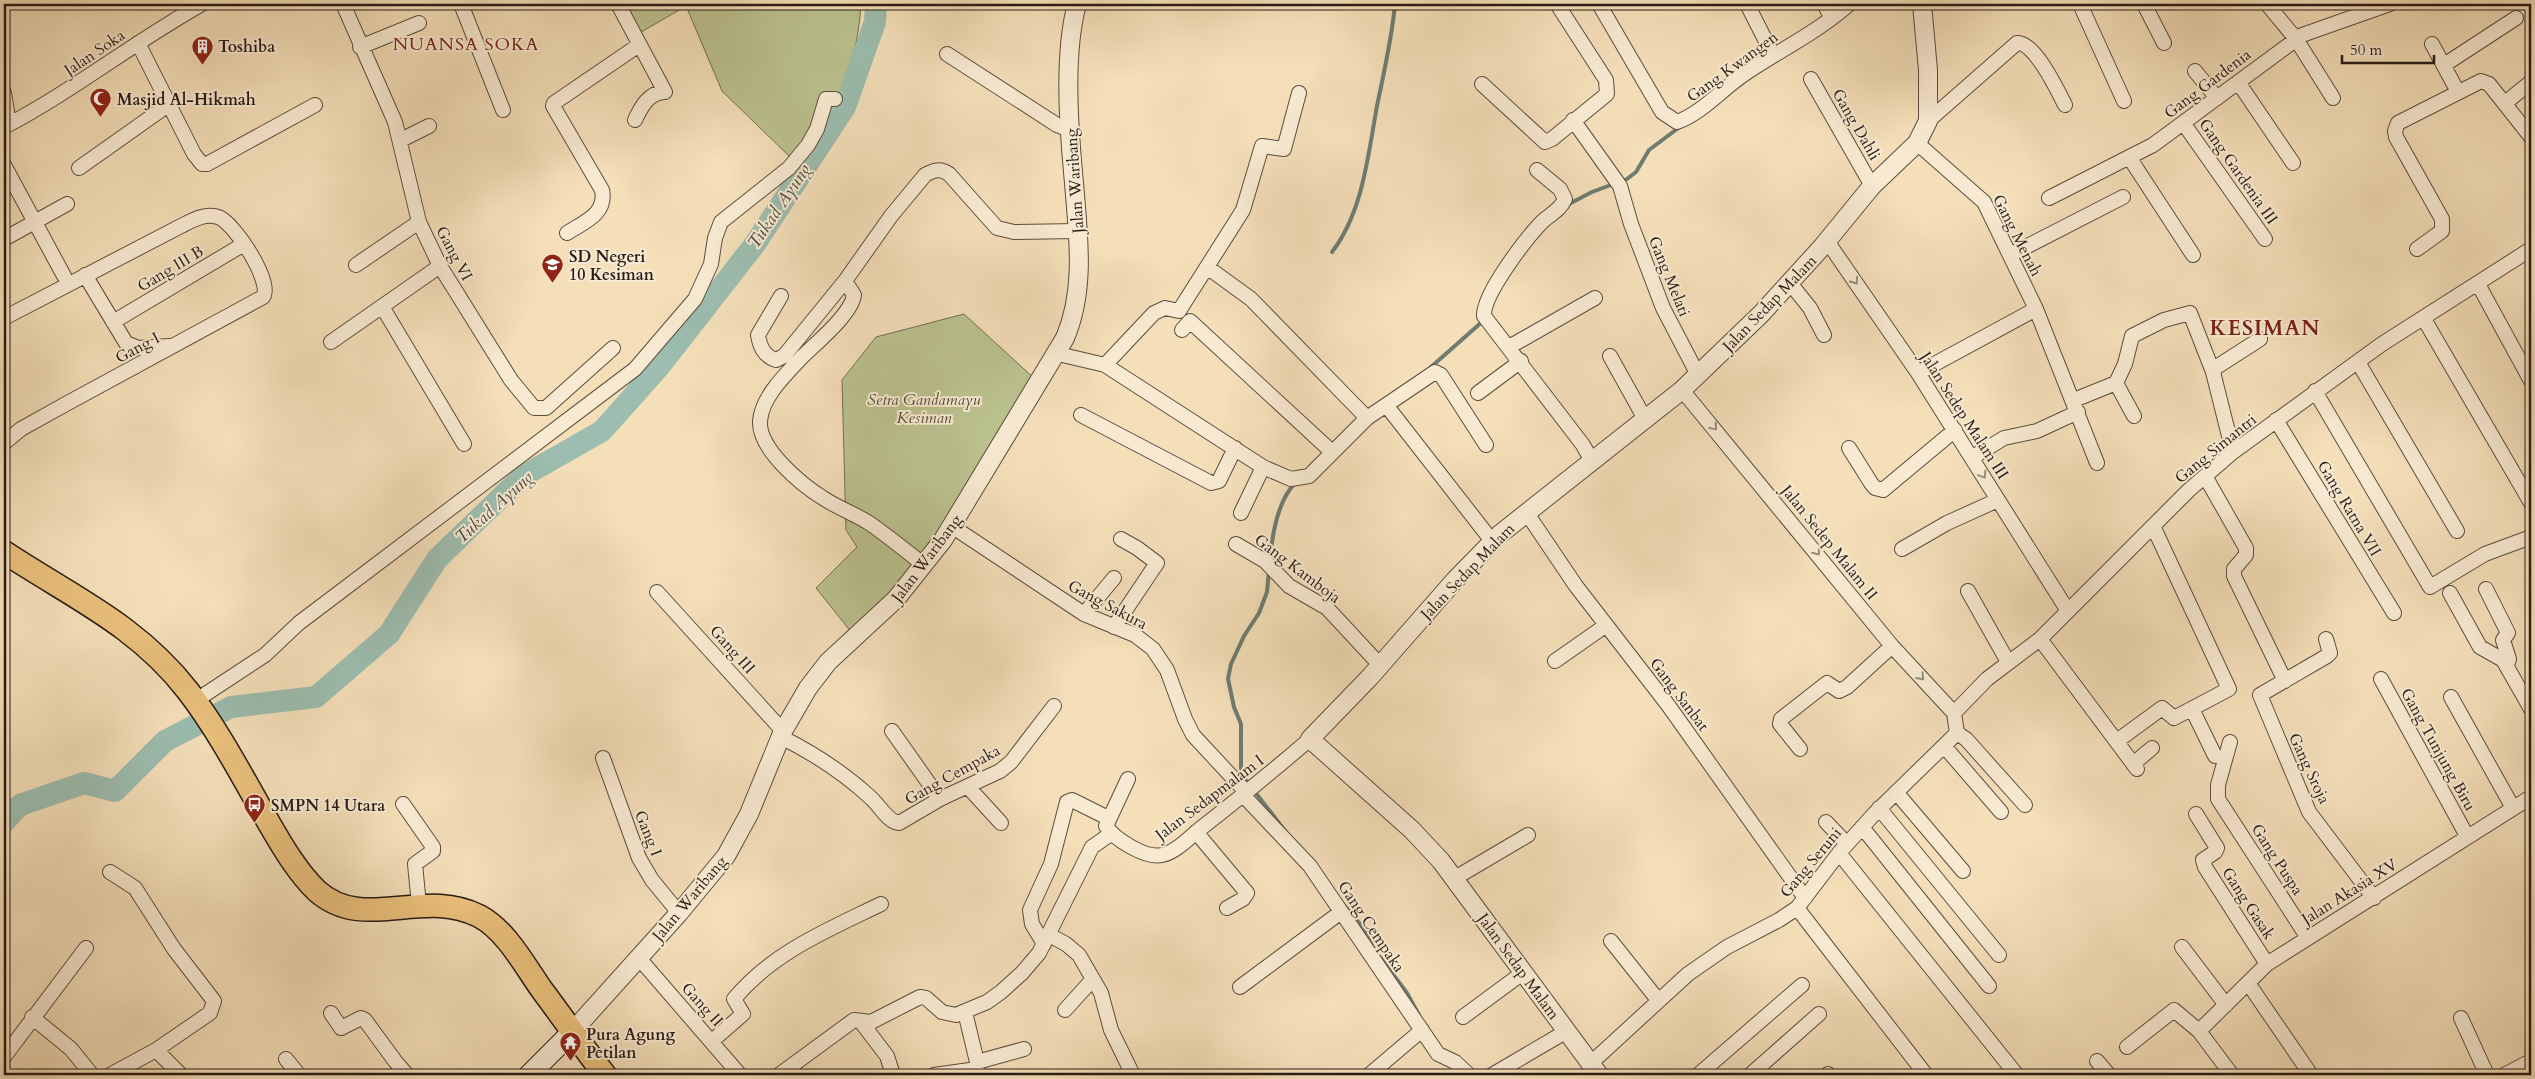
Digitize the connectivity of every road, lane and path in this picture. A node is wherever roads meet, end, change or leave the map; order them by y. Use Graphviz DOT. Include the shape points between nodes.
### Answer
graph roads {
  1 [pos="202,4"];
  2 [pos="343,4"];
  3 [pos="461,4"];
  4 [pos="618,4"];
  5 [pos="1077,4"];
  6 [pos="1556,4"];
  7 [pos="1599,4"];
  8 [pos="1747,4"];
  9 [pos="1824,4"];
  10 [pos="1849,4"];
  11 [pos="1922,4"];
  12 [pos="2080,4"];
  13 [pos="2144,4"];
  14 [pos="2267,4"];
  15 [pos="2390,4"];
  16 [pos="1832,18"];
  17 [pos="2516,18"];
  18 [pos="419,22"];
  19 [pos="2296,39"];
  20 [pos="2164,43"];
  21 [pos="138,44"];
  22 [pos="2432,44"];
  23 [pos="639,45"];
  24 [pos="360,47"];
  25 [pos="947,54"];
  26 [pos="1773,55"];
  27 [pos="2444,65"];
  28 [pos="2195,71"];
  29 [pos="1811,79"];
  30 [pos="2238,82"];
  31 [pos="2531,82"];
  32 [pos="1482,84"];
  33 [pos="2458,92"];
  34 [pos="4,93"];
  35 [pos="1299,93"];
  36 [pos="2217,98"];
  37 [pos="2333,98"];
  38 [pos="835,99"];
  39 [pos="2124,101"];
  40 [pos="2505,103"];
  41 [pos="168,105"];
  42 [pos="314,105"];
  43 [pos="2065,106"];
  44 [pos="502,110"];
  45 [pos="635,120"];
  46 [pos="1574,120"];
  47 [pos="1928,121"];
  48 [pos="2184,124"];
  49 [pos="7,126"];
  50 [pos="429,126"];
  51 [pos="1070,130"];
  52 [pos="2531,137"];
  53 [pos="401,140"];
  54 [pos="1917,143"];
  55 [pos="2129,157"];
  56 [pos="2293,163"];
  57 [pos="4,165"];
  58 [pos="79,168"];
  59 [pos="1537,170"];
  60 [pos="1872,186"];
  61 [pos="2123,197"];
  62 [pos="2049,198"];
  63 [pos="67,204"];
  64 [pos="34,221"];
  65 [pos="419,222"];
  66 [pos="1078,231"];
  67 [pos="567,233"];
  68 [pos="4,239"];
  69 [pos="2265,239"];
  70 [pos="1827,241"];
  71 [pos="244,244"];
  72 [pos="2418,249"];
  73 [pos="2531,249"];
  74 [pos="2010,255"];
  75 [pos="2193,255"];
  76 [pos="356,266"];
  77 [pos="440,266"];
  78 [pos="1207,267"];
  79 [pos="85,275"];
  80 [pos="64,276"];
  81 [pos="845,281"];
  82 [pos="1790,283"];
  83 [pos="2478,284"];
  84 [pos="781,296"];
  85 [pos="1595,298"];
  86 [pos="383,308"];
  87 [pos="2036,309"];
  88 [pos="4,318"];
  89 [pos="2424,319"];
  90 [pos="113,322"];
  91 [pos="1182,330"];
  92 [pos="1824,334"];
  93 [pos="2260,339"];
  94 [pos="331,342"];
  95 [pos="176,345"];
  96 [pos="1509,347"];
  97 [pos="613,348"];
  98 [pos="1054,353"];
  99 [pos="1610,356"];
  100 [pos="1521,361"];
  101 [pos="2358,362"];
  102 [pos="1105,365"];
  103 [pos="2213,372"];
  104 [pos="1918,373"];
  105 [pos="1698,375"];
  106 [pos="2531,381"];
  107 [pos="2116,383"];
  108 [pos="1682,390"];
  109 [pos="2315,391"];
  110 [pos="1478,393"];
  111 [pos="1386,405"];
  112 [pos="2076,406"];
  113 [pos="1081,415"];
  114 [pos="1365,416"];
  115 [pos="2134,416"];
  116 [pos="1645,419"];
  117 [pos="2276,420"];
  118 [pos="1956,430"];
  119 [pos="4,442"];
  120 [pos="464,444"];
  121 [pos="1486,445"];
  122 [pos="1235,448"];
  123 [pos="1849,448"];
  124 [pos="1330,450"];
  125 [pos="2232,452"];
  126 [pos="1973,457"];
  127 [pos="1592,461"];
  128 [pos="2097,463"];
  129 [pos="1263,467"];
  130 [pos="2204,476"];
  131 [pos="1998,500"];
  132 [pos="2531,503"];
  133 [pos="1526,512"];
  134 [pos="1241,513"];
  135 [pos="2153,526"];
  136 [pos="953,527"];
  137 [pos="2457,531"];
  138 [pos="2531,537"];
  139 [pos="1121,539"];
  140 [pos="1492,541"];
  141 [pos="1236,544"];
  142 [pos="1902,549"];
  143 [pos="4,552"];
  144 [pos="924,565"];
  145 [pos="1114,578"];
  146 [pos="2486,589"];
  147 [pos="1968,591"];
  148 [pos="657,592"];
  149 [pos="2450,592"];
  150 [pos="2068,612"];
  151 [pos="2394,613"];
  152 [pos="1084,614"];
  153 [pos="1605,626"];
  154 [pos="1114,627"];
  155 [pos="2040,639"];
  156 [pos="2326,639"];
  157 [pos="1892,646"];
  158 [pos="1555,661"];
  159 [pos="2008,662"];
  160 [pos="1380,664"];
  161 [pos="2507,665"];
  162 [pos="2381,680"];
  163 [pos="2284,681"];
  164 [pos="2451,698"];
  165 [pos="198,706"];
  166 [pos="1054,706"];
  167 [pos="2192,708"];
  168 [pos="2531,709"];
  169 [pos="1954,713"];
  170 [pos="892,731"];
  171 [pos="1957,733"];
  172 [pos="782,734"];
  173 [pos="1310,739"];
  174 [pos="2117,741"];
  175 [pos="2230,742"];
  176 [pos="1944,746"];
  177 [pos="2152,748"];
  178 [pos="1800,749"];
  179 [pos="2216,756"];
  180 [pos="603,758"];
  181 [pos="1128,779"];
  182 [pos="968,786"];
  183 [pos="1249,790"];
  184 [pos="1896,792"];
  185 [pos="2531,797"];
  186 [pos="940,799"];
  187 [pos="403,804"];
  188 [pos="2025,805"];
  189 [pos="1879,808"];
  190 [pos="2513,808"];
  191 [pos="2001,812"];
  192 [pos="2196,814"];
  193 [pos="1108,818"];
  194 [pos="1826,822"];
  195 [pos="1001,823"];
  196 [pos="1862,827"];
  197 [pos="1196,832"];
  198 [pos="1112,834"];
  199 [pos="1528,835"];
  200 [pos="2467,836"];
  201 [pos="1843,848"];
  202 [pos="1962,871"];
  203 [pos="110,872"];
  204 [pos="1455,878"];
  205 [pos="2374,898"];
  206 [pos="1801,903"];
  207 [pos="881,904"];
  208 [pos="419,905"];
  209 [pos="1227,908"];
  210 [pos="1342,912"];
  211 [pos="679,913"];
  212 [pos="2308,938"];
  213 [pos="1046,940"];
  214 [pos="1611,941"];
  215 [pos="2182,947"];
  216 [pos="86,948"];
  217 [pos="1999,955"];
  218 [pos="638,957"];
  219 [pos="2267,964"];
  220 [pos="1524,972"];
  221 [pos="1092,979"];
  222 [pos="2248,983"];
  223 [pos="1802,985"];
  224 [pos="1989,986"];
  225 [pos="1240,987"];
  226 [pos="1658,1000"];
  227 [pos="2226,1005"];
  228 [pos="1064,1010"];
  229 [pos="965,1012"];
  230 [pos="331,1013"];
  231 [pos="1819,1014"];
  232 [pos="1463,1017"];
  233 [pos="32,1018"];
  234 [pos="2461,1018"];
  235 [pos="861,1022"];
  236 [pos="1422,1030"];
  237 [pos="1567,1031"];
  238 [pos="2199,1031"];
  239 [pos="572,1032"];
  240 [pos="712,1040"];
  241 [pos="2127,1047"];
  242 [pos="1024,1049"];
  243 [pos="156,1050"];
  244 [pos="4,1056"];
  245 [pos="286,1059"];
  246 [pos="2531,1061"];
  247 [pos="2097,1062"];
  248 [pos="977,1069"];
  249 [pos="1595,1069"];
  250 [pos="2016,1074"];
  251 [pos="92,1075"];
  252 [pos="110,1075"];
  253 [pos="182,1075"];
  254 [pos="300,1075"];
  255 [pos="407,1075"];
  256 [pos="529,1075"];
  257 [pos="604,1075"];
  258 [pos="740,1075"];
  259 [pos="779,1075"];
  260 [pos="893,1075"];
  261 [pos="934,1075"];
  262 [pos="1133,1075"];
  263 [pos="1369,1075"];
  264 [pos="1469,1075"];
  265 [pos="1492,1075"];
  266 [pos="1698,1075"];
  267 [pos="1750,1075"];
  268 [pos="1926,1075"];
  269 [pos="2109,1075"];
  270 [pos="2232,1075"];
  271 [pos="2310,1075"];
  272 [pos="2487,1075"];
  273 [pos="2504,1075"];
  1 -- 21 [label="street, Jalan Soka"];
  2 -- 24 [label="street, Gang VI"];
  3 -- 44 [label="street"];
  4 -- 23 [label="street"];
  5 -- 51 [label="street, Jalan Waribang" via="1071,43"];
  6 -- 46 [label="street" via="1608,85 1607,94"];
  7 -- 26 [label="street, Gang Kwangen" via="1662,112 1677,122 1691,117 1715,95"];
  8 -- 26 [label="street"];
  9 -- 16 [label="street"];
  10 -- 16 [label="street, Gang Kwangen"];
  11 -- 47 [label="street, Jalan Sedap Malam"];
  12 -- 39 [label="street"];
  13 -- 20 [label="street"];
  14 -- 19 [label="street"];
  15 -- 19 [label="street, Gang Gardenia" via="2316,28"];
  16 -- 26 [label="street, Gang Kwangen"];
  17 -- 27 [label="street"];
  18 -- 24 [label="street"];
  19 -- 30 [label="street, Gang Gardenia"];
  19 -- 37 [label="street"];
  21 -- 41 [label="street"];
  21 -- 49 [label="street, Jalan Soka" via="60,96"];
  22 -- 27 [label="street"];
  23 -- 45 [label="street" via="665,92 649,98"];
  23 -- 67 [label="street" via="554,103 555,112 604,197 594,216"];
  24 -- 53 [label="street, Gang VI" via="381,88"];
  25 -- 51 [label="street" via="1057,125"];
  27 -- 33 [label="street"];
  28 -- 36 [label="street"];
  29 -- 60 [label="street, Gang Dahli"];
  30 -- 36 [label="street, Gang Gardenia"];
  30 -- 56 [label="street"];
  31 -- 40 [label="street"];
  32 -- 46 [label="street" via="1542,141 1549,141"];
  33 -- 40 [label="street" via="2485,82"];
  33 -- 72 [label="street" via="2396,126 2396,137 2442,218 2442,231"];
  34 -- 49 [label="street"];
  35 -- 78 [label="street" via="1284,149 1262,146 1242,210"];
  36 -- 48 [label="street, Gang Gardenia"];
  38 -- 165 [label="street" via="826,100 817,130 789,168 721,222 711,264 696,298 635,369 299,623 265,655"];
  40 -- 52 [label="street"];
  41 -- 42 [label="street" via="198,161 207,164"];
  41 -- 58 [label="street"];
  43 -- 47 [label="street" via="2044,67 2022,42"];
  46 -- 105 [label="street, Gang Melati" via="1617,181 1663,308"];
  47 -- 54 [label="street, Jalan Sedap Malam"];
  48 -- 55 [label="street, Gang Gardenia"];
  48 -- 69 [label="street, Gang Gardenia III"];
  50 -- 53 [label="street"];
  51 -- 66 [label="street, Jalan Waribang"];
  53 -- 65 [label="street, Gang VI"];
  54 -- 60 [label="street, Jalan Sedap Malam"];
  54 -- 74 [label="street, Gang Menah" via="1984,202"];
  55 -- 62 [label="street, Gang Gardenia"];
  55 -- 75 [label="street"];
  57 -- 64 [label="street"];
  59 -- 96 [label="street" via="1560,189 1565,199 1510,263 1485,305 1485,318"];
  60 -- 70 [label="street, Jalan Sedap Malam"];
  61 -- 74 [label="street"];
  63 -- 64 [label="street"];
  64 -- 68 [label="street"];
  64 -- 80 [label="street"];
  65 -- 76 [label="street"];
  65 -- 77 [label="street, Gang VI"];
  66 -- 81 [label="street" via="1005,231 997,228 949,174 943,170 932,171 890,216"];
  66 -- 98 [label="street, Jalan Waribang" via="1079,268 1074,311 1065,338"];
  70 -- 82 [label="street, Jalan Sedap Malam"];
  70 -- 104 [label="street, Jalan Sedep Malam III, one-way"];
  71 -- 79 [label="street, Gang I" via="220,218 207,216"];
  71 -- 90 [label="street, Gang III B"];
  71 -- 95 [label="street, Gang I" via="266,285 263,297"];
  73 -- 83 [label="street, Gang Simantri"];
  74 -- 87 [label="street, Gang Menah"];
  77 -- 86 [label="street"];
  77 -- 97 [label="street, Gang VI" via="510,380 534,408 546,408 554,402"];
  78 -- 102 [label="street" via="1179,311 1165,308 1154,313"];
  78 -- 114 [label="street" via="1251,299"];
  79 -- 88 [label="street"];
  79 -- 90 [label="street"];
  81 -- 84 [label="street" via="784,356 776,360 764,352 758,335"];
  81 -- 144 [label="street" via="854,295 853,302 790,370 766,402 760,423 763,434 778,460 810,489 868,523"];
  82 -- 92 [label="street" via="1810,308"];
  82 -- 105 [label="street, Jalan Sedap Malam"];
  83 -- 89 [label="street, Gang Simantri"];
  83 -- 106 [label="street"];
  85 -- 96 [label="street"];
  86 -- 94 [label="street"];
  86 -- 120 [label="street"];
  87 -- 104 [label="street"];
  87 -- 112 [label="street, Gang Menah"];
  89 -- 101 [label="street, Gang Simantri"];
  89 -- 132 [label="street"];
  90 -- 95 [label="street" via="131,346"];
  91 -- 124 [label="street" via="1190,321"];
  93 -- 103 [label="street"];
  95 -- 119 [label="street, Gang I" via="21,429"];
  96 -- 100 [label="street"];
  98 -- 102 [label="street"];
  98 -- 136 [label="street, Jalan Waribang"];
  99 -- 116 [label="street"];
  100 -- 110 [label="street"];
  100 -- 127 [label="street" via="1583,444"];
  101 -- 109 [label="street, Gang Simantri"];
  101 -- 137 [label="street"];
  102 -- 122 [label="street"];
  103 -- 107 [label="street" via="2192,314 2186,312 2132,336 2126,364"];
  103 -- 125 [label="street"];
  104 -- 118 [label="street, Jalan Sedep Malam III"];
  105 -- 108 [label="street, Jalan Sedap Malam"];
  107 -- 112 [label="street"];
  107 -- 115 [label="street"];
  108 -- 116 [label="street, Jalan Sedap Malam"];
  108 -- 157 [label="street, Jalan Sedep Malam II, one-way"];
  109 -- 117 [label="street, Gang Simantri"];
  109 -- 138 [label="street" via="2430,586 2485,554"];
  111 -- 114 [label="street"];
  111 -- 121 [label="street" via="1430,374 1438,372"];
  111 -- 140 [label="street"];
  112 -- 126 [label="street" via="2037,431 2004,438"];
  112 -- 128 [label="street, Gang Menah"];
  113 -- 122 [label="street" via="1211,483 1218,481"];
  114 -- 124 [label="street"];
  116 -- 127 [label="street, Jalan Sedap Malam"];
  117 -- 125 [label="street, Gang Simantri"];
  117 -- 151 [label="street, Gang Ratna VII"];
  118 -- 123 [label="street" via="1883,490 1870,483"];
  118 -- 126 [label="street, Jalan Sedep Malam III"];
  122 -- 129 [label="street"];
  124 -- 129 [label="street" via="1309,476 1299,479"];
  125 -- 130 [label="street, Gang Simantri"];
  126 -- 131 [label="street, Jalan Sedep Malam III, one-way"];
  127 -- 133 [label="street, Jalan Sedap Malam"];
  129 -- 134 [label="street"];
  130 -- 135 [label="street, Gang Simantri"];
  130 -- 163 [label="street" via="2246,548 2246,555 2234,569 2234,576"];
  131 -- 142 [label="street" via="1947,523"];
  131 -- 150 [label="street, Jalan Sedep Malam III"];
  133 -- 140 [label="street, Jalan Sedap Malam"];
  133 -- 153 [label="street, Gang Sanbat"];
  135 -- 150 [label="street, Gang Simantri"];
  135 -- 167 [label="street" via="2229,689"];
  136 -- 144 [label="street, Jalan Waribang"];
  136 -- 152 [label="street, Gang Sakura"];
  139 -- 154 [label="street" via="1157,563"];
  140 -- 160 [label="street, Jalan Sedap Malam"];
  141 -- 160 [label="street, Gang Kamboja" via="1269,565 1289,586 1326,608"];
  143 -- 165 [label="main road" via="120,624 165,664"];
  144 -- 172 [label="street, Jalan Waribang" via="886,610 822,669"];
  145 -- 152 [label="street"];
  146 -- 161 [label="street" via="2507,630 2508,636 2503,642 2509,659"];
  147 -- 159 [label="street"];
  148 -- 172 [label="street, Gang III"];
  149 -- 161 [label="street" via="2480,647"];
  150 -- 155 [label="street, Gang Simantri"];
  152 -- 154 [label="street, Gang Sakura"];
  153 -- 158 [label="street"];
  153 -- 206 [label="street, Gang Sanbat" via="1668,705"];
  154 -- 183 [label="street, Gang Sakura" via="1135,635 1153,649 1167,670 1193,735"];
  155 -- 159 [label="street, Gang Simantri"];
  155 -- 174 [label="street"];
  156 -- 163 [label="street" via="2330,653"];
  157 -- 169 [label="street, Jalan Sedep Malam II, one-way"];
  157 -- 178 [label="street" via="1847,687 1839,692 1827,683 1780,719 1780,724"];
  159 -- 169 [label="street, Gang Simantri"];
  160 -- 173 [label="street, Jalan Sedap Malam"];
  161 -- 168 [label="street"];
  162 -- 200 [label="street, Gang Tunjung Biru"];
  163 -- 205 [label="street, Gang Sroja" via="2260,695 2309,812"];
  164 -- 190 [label="street"];
  165 -- 208 [label="main road" via="284,847 316,890 353,909 382,910"];
  166 -- 182 [label="street, Gang Cempaka" via="1011,762"];
  167 -- 174 [label="street" via="2174,718 2162,708"];
  167 -- 179 [label="street"];
  169 -- 171 [label="street"];
  170 -- 186 [label="street"];
  171 -- 176 [label="street, Gang Seruni"];
  171 -- 188 [label="street"];
  172 -- 186 [label="street, Gang Cempaka" via="834,768 896,823"];
  172 -- 211 [label="street, Jalan Waribang" via="750,814 735,842"];
  173 -- 183 [label="street, Jalan Sedapmalam I"];
  173 -- 204 [label="street, Jalan Sedap Malam" via="1412,830"];
  174 -- 177 [label="street" via="2135,766"];
  175 -- 212 [label="street, Gang Puspa" via="2218,785 2218,799"];
  176 -- 184 [label="street, Gang Seruni"];
  176 -- 191 [label="street"];
  180 -- 211 [label="street, Gang I" via="635,851 652,880"];
  181 -- 193 [label="street"];
  182 -- 186 [label="street, Gang Cempaka"];
  182 -- 195 [label="street"];
  183 -- 197 [label="street, Jalan Sedapmalam I"];
  183 -- 210 [label="street, Gang Cempaka"];
  184 -- 189 [label="street, Gang Seruni"];
  184 -- 202 [label="street"];
  185 -- 190 [label="street, Jalan Akasia XV"];
  187 -- 208 [label="street" via="434,847 415,864"];
  189 -- 196 [label="street, Gang Seruni"];
  189 -- 217 [label="street"];
  190 -- 200 [label="street, Jalan Akasia XV"];
  192 -- 219 [label="street, Gang Gasak" via="2217,848 2203,860 2204,867"];
  193 -- 198 [label="street" via="1106,826"];
  193 -- 213 [label="street" via="1072,800 1067,802 1051,864 1030,910 1032,924"];
  194 -- 201 [label="street"];
  196 -- 201 [label="street, Gang Seruni"];
  196 -- 224 [label="street"];
  197 -- 198 [label="street, Jalan Sedapmalam I" via="1167,853 1154,856"];
  197 -- 209 [label="street" via="1247,894"];
  198 -- 213 [label="street" via="1092,847"];
  199 -- 204 [label="street"];
  200 -- 205 [label="street, Jalan Akasia XV"];
  201 -- 206 [label="street, Gang Seruni"];
  201 -- 250 [label="street"];
  203 -- 243 [label="street" via="135,888 174,950 214,1001 210,1013"];
  204 -- 220 [label="street, Jalan Sedap Malam"];
  205 -- 212 [label="street, Jalan Akasia XV"];
  206 -- 226 [label="street, Gang Seruni" via="1779,920 1709,958"];
  206 -- 268 [label="street, Gang Sanbat"];
  207 -- 240 [label="street" via="801,943 768,967 734,999 743,1014"];
  208 -- 239 [label="main road" via="456,906 482,917 507,942"];
  210 -- 225 [label="street"];
  210 -- 236 [label="street, Gang Cempaka"];
  211 -- 218 [label="street, Jalan Waribang"];
  212 -- 219 [label="street, Jalan Akasia XV"];
  213 -- 221 [label="street" via="1075,950"];
  213 -- 229 [label="street" via="1031,964 1001,992"];
  214 -- 226 [label="street"];
  215 -- 227 [label="street"];
  216 -- 233 [label="street"];
  218 -- 239 [label="street, Jalan Waribang"];
  218 -- 240 [label="street, Gang II"];
  219 -- 222 [label="street, Jalan Akasia XV"];
  220 -- 232 [label="street"];
  220 -- 237 [label="street, Jalan Sedap Malam"];
  221 -- 228 [label="street"];
  221 -- 262 [label="street" via="1103,997 1107,1020"];
  222 -- 227 [label="street, Jalan Akasia XV"];
  222 -- 271 [label="street"];
  223 -- 266 [label="street"];
  226 -- 249 [label="street, Gang Seruni"];
  227 -- 238 [label="street, Jalan Akasia XV"];
  229 -- 235 [label="street" via="948,1014 920,997 877,1020"];
  229 -- 248 [label="street"];
  230 -- 255 [label="street" via="340,1028 361,1018 365,1020"];
  231 -- 267 [label="street"];
  233 -- 244 [label="street"];
  233 -- 251 [label="street" via="71,1049"];
  234 -- 272 [label="street"];
  235 -- 259 [label="street" via="857,1019 850,1022"];
  235 -- 260 [label="street" via="887,1056"];
  236 -- 263 [label="street"];
  236 -- 264 [label="street, Gang Cempaka" via="1445,1057"];
  237 -- 249 [label="street, Jalan Sedap Malam"];
  237 -- 265 [label="street"];
  238 -- 241 [label="street" via="2174,1010"];
  238 -- 270 [label="street"];
  239 -- 256 [label="main road"];
  239 -- 257 [label="main road"];
  240 -- 258 [label="street, Gang II"];
  242 -- 248 [label="street"];
  243 -- 252 [label="street"];
  243 -- 253 [label="street"];
  245 -- 254 [label="street"];
  246 -- 273 [label="street"];
  247 -- 269 [label="street"];
  248 -- 261 [label="street"];
}
